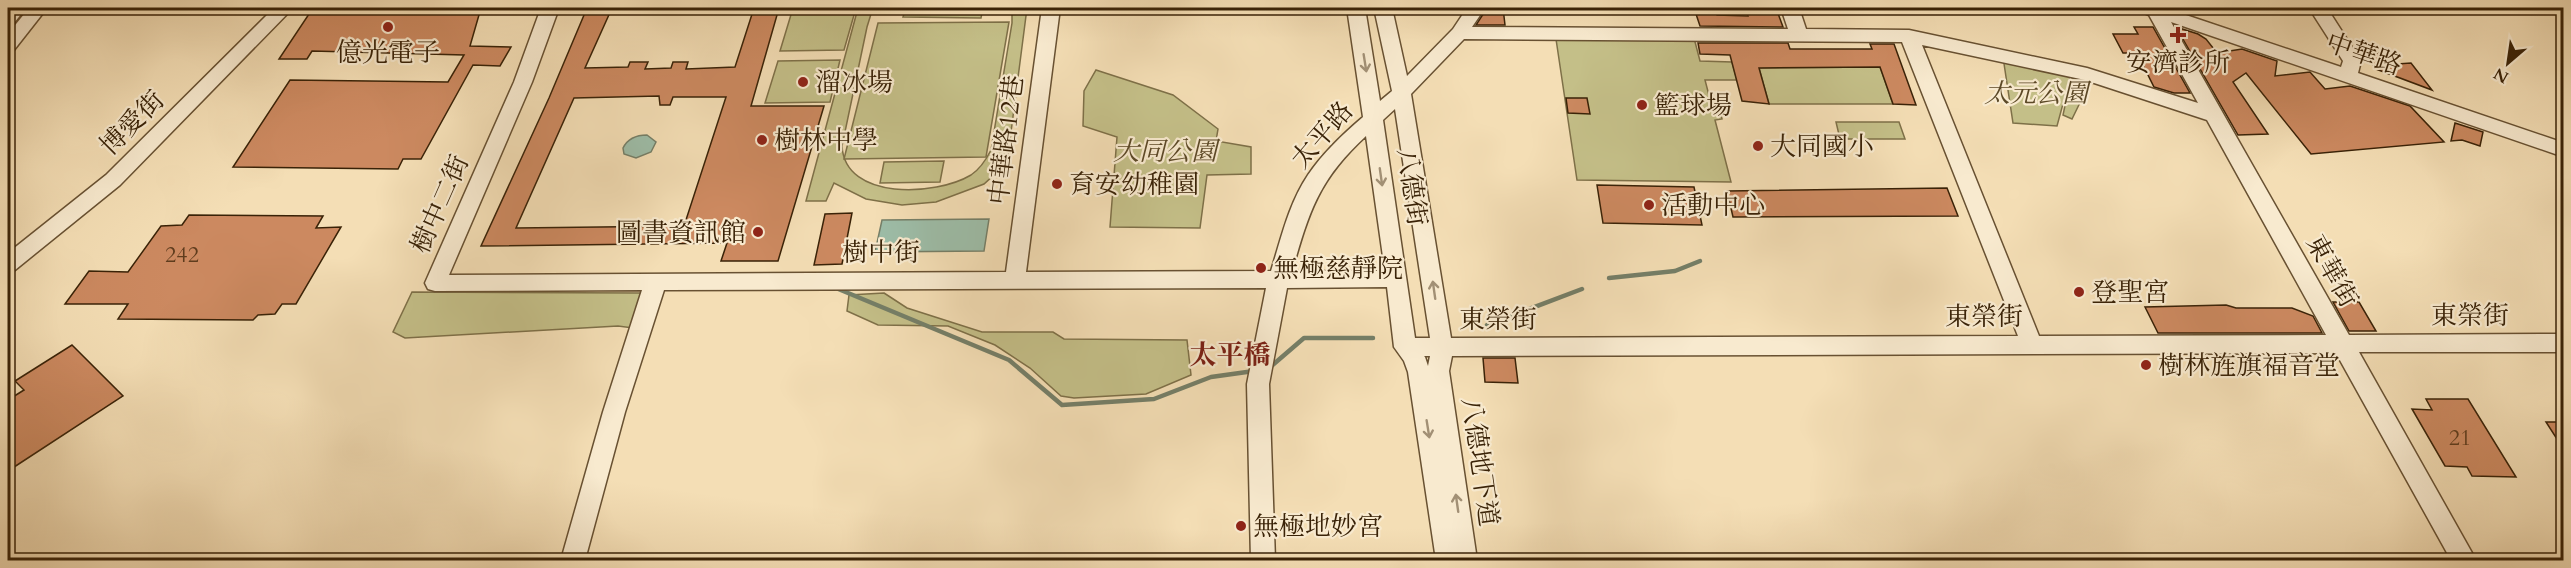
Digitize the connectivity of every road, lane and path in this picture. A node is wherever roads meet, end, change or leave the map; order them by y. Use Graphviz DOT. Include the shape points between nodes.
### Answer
graph roads {
  1 [pos="17,8"];
  2 [pos="38,8"];
  3 [pos="268,8"];
  4 [pos="284,8"];
  5 [pos="550,8"];
  6 [pos="1051,8"];
  7 [pos="1356,8"];
  8 [pos="1383,8"];
  9 [pos="1476,8"];
  10 [pos="1790,8"];
  11 [pos="2157,8"];
  12 [pos="2318,8"];
  13 [pos="8,19"];
  14 [pos="1459,33"];
  15 [pos="1798,34"];
  16 [pos="1910,36"];
  17 [pos="8,46"];
  18 [pos="2349,71"];
  19 [pos="1401,92"];
  20 [pos="2214,115"];
  21 [pos="1373,119"];
  22 [pos="2564,138"];
  23 [pos="2564,150"];
  24 [pos="8,246"];
  25 [pos="8,264"];
  26 [pos="1281,279"];
  27 [pos="1397,279"];
  28 [pos="1015,280"];
  29 [pos="656,281"];
  30 [pos="2564,343"];
  31 [pos="2342,344"];
  32 [pos="2032,345"];
  33 [pos="1405,347"];
  34 [pos="1442,348"];
  35 [pos="1428,371"];
  36 [pos="573,561"];
  37 [pos="1263,561"];
  38 [pos="1448,561"];
  39 [pos="1465,561"];
  40 [pos="2464,561"];
  1 -- 13 [label="street"];
  2 -- 17 [label="street"];
  3 -- 24 [label="street, 博愛街" via="90,185"];
  4 -- 25 [label="street, 博愛街" via="113,180"];
  5 -- 29 [label="street, 樹中二街" via="523,82 435,284"];
  6 -- 28 [label="street, 中華路12巷"];
  7 -- 21 [label="street, 八德街, one-way"];
  8 -- 19 [label="street, 八德街"];
  9 -- 14 [label="street, 太平路"];
  10 -- 15 [label="street"];
  11 -- 18 [label="street, 中華路"];
  11 -- 20 [label="street, 東華街"];
  12 -- 18 [label="street" via="2352,61"];
  14 -- 15 [label="street"];
  14 -- 19 [label="street, 太平路"];
  15 -- 16 [label="street"];
  16 -- 20 [label="street" via="2087,74"];
  16 -- 32 [label="street"];
  18 -- 22 [label="street, 中華路"];
  18 -- 23 [label="street, 中華路"];
  19 -- 21 [label="street, 太平路"];
  34 -- 19 [label="street, 八德街, one-way"];
  20 -- 31 [label="street, 東華街"];
  21 -- 26 [label="street, 太平路" via="1315,180 1298,216"];
  21 -- 27 [label="street, 八德街, one-way"];
  26 -- 27 [label="street, 樹中街"];
  26 -- 28 [label="street, 樹中街"];
  26 -- 37 [label="street, 太平路" via="1258,376"];
  27 -- 33 [label="street, 八德街"];
  28 -- 29 [label="street, 樹中街"];
  29 -- 36 [label="street" via="614,412"];
  30 -- 31 [label="street, 東榮街"];
  31 -- 32 [label="street, 東榮街"];
  31 -- 40 [label="street, 東華街"];
  32 -- 34 [label="street, 東榮街"];
  33 -- 34 [label="street, 東榮街"];
  33 -- 35 [label="street, 八德街"];
  34 -- 35 [label="street, 八德街"];
  35 -- 38 [label="street, 八德地下道, one-way"];
  39 -- 35 [label="street, 八德地下道, one-way"];
}
